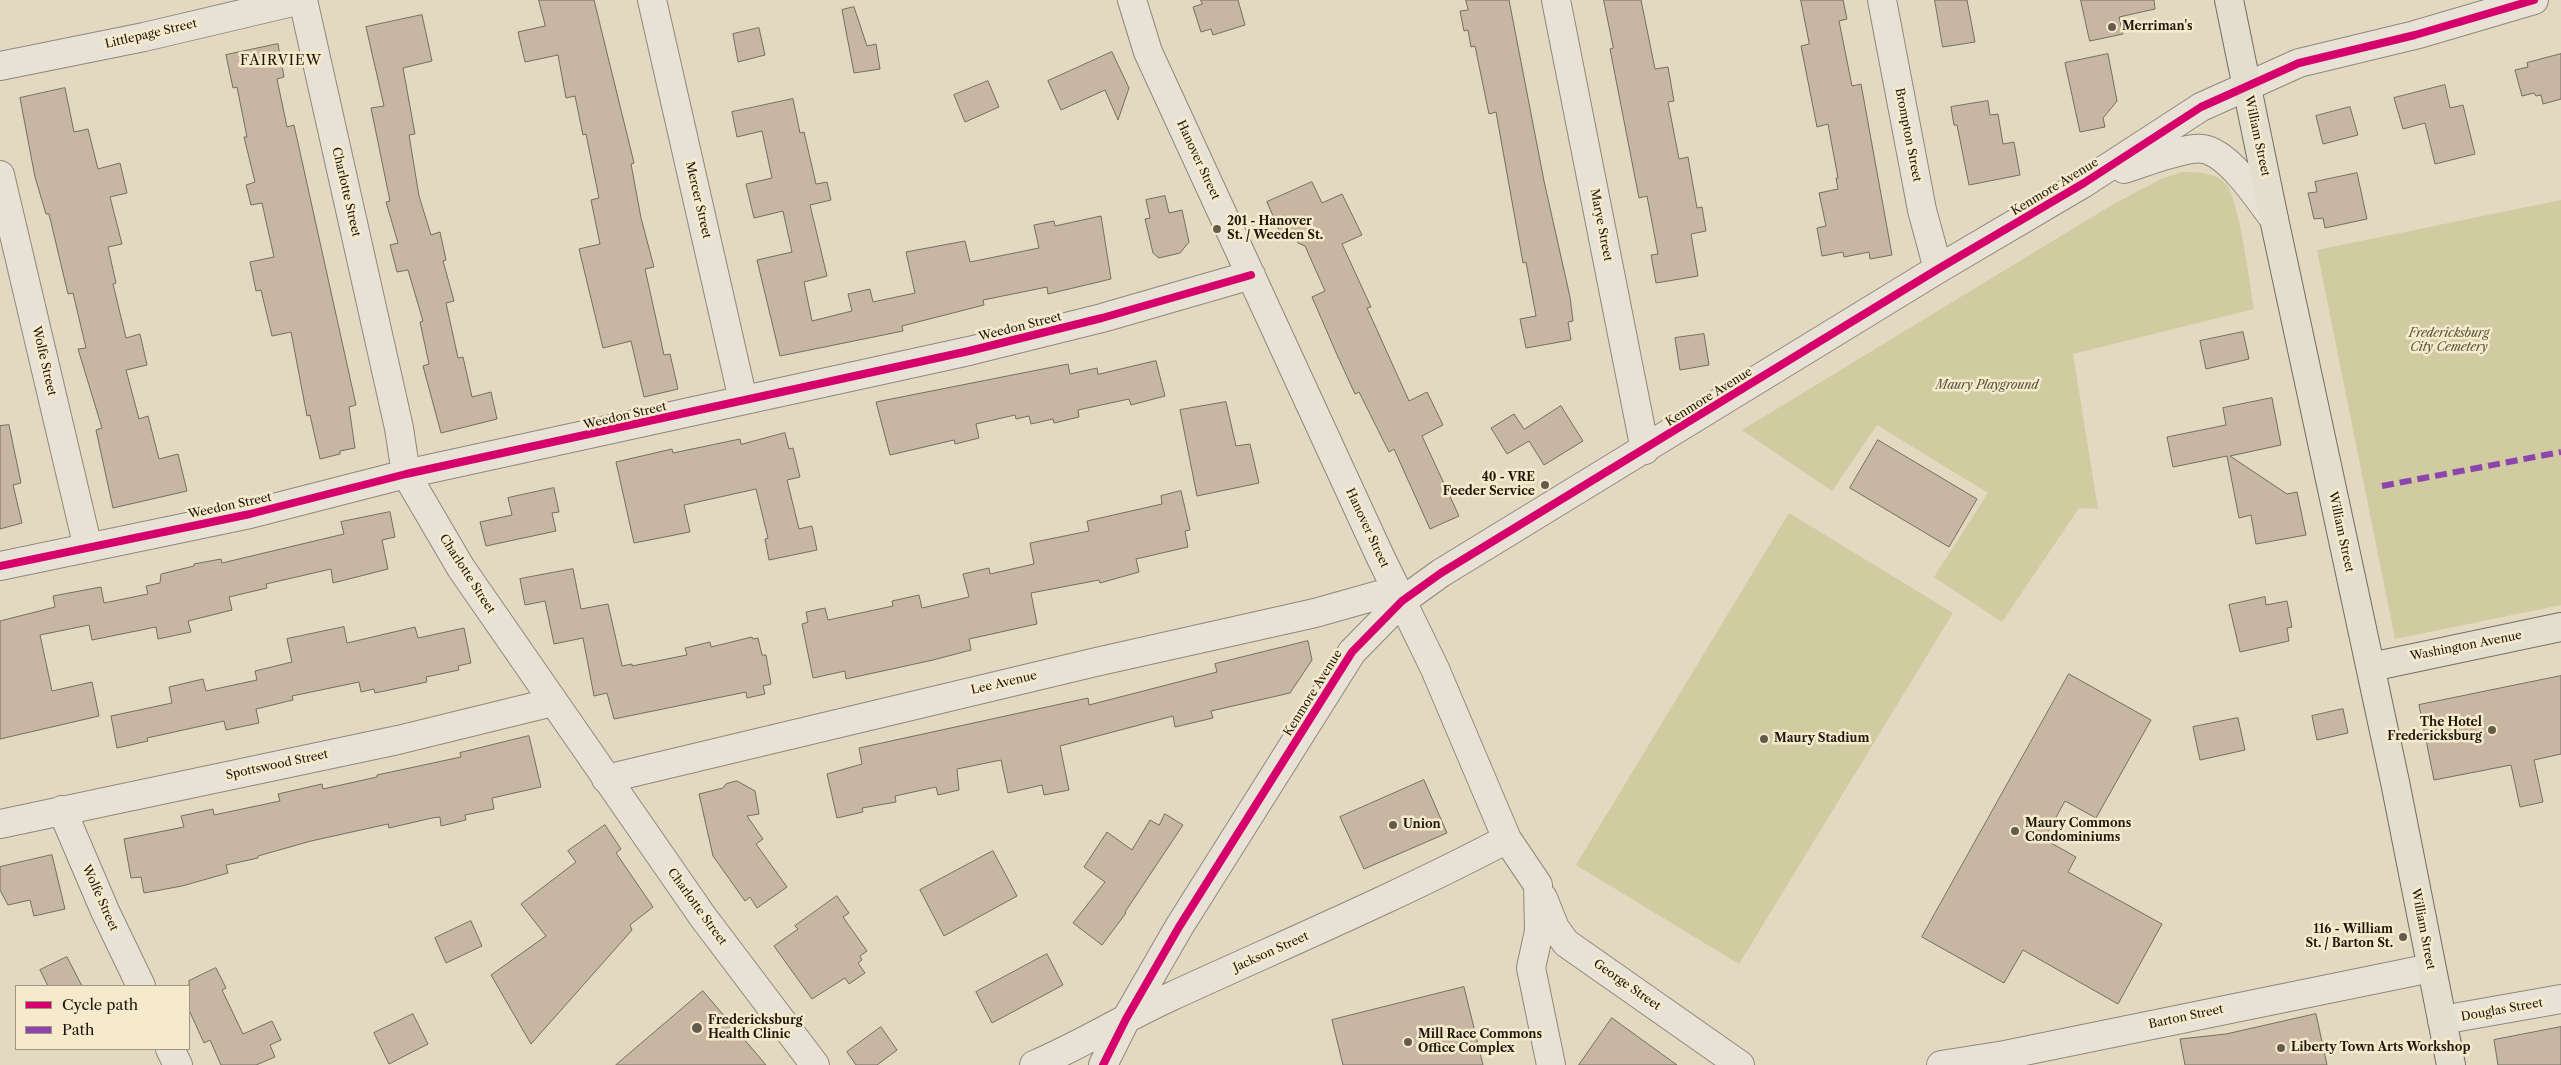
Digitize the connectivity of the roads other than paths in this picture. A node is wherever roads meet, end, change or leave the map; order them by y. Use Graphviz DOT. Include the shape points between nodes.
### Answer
graph roads {
  1 [pos="302,0"];
  2 [pos="652,0"];
  3 [pos="1132,0"];
  4 [pos="1556,0"];
  5 [pos="1882,0"];
  6 [pos="2229,0"];
  7 [pos="2534,0"];
  8 [pos="0,66"];
  9 [pos="2246,85"];
  10 [pos="0,175"];
  11 [pos="2084,183"];
  12 [pos="2274,219"];
  13 [pos="1938,268"];
  14 [pos="1251,275"];
  15 [pos="743,400"];
  16 [pos="1645,450"];
  17 [pos="406,474"];
  18 [pos="88,548"];
  19 [pos="0,566"];
  20 [pos="1402,602"];
  21 [pos="2561,627"];
  22 [pos="2370,667"];
  23 [pos="553,702"];
  24 [pos="606,779"];
  25 [pos="62,810"];
  26 [pos="0,824"];
  27 [pos="1507,839"];
  28 [pos="1538,886"];
  29 [pos="2431,968"];
  30 [pos="141,985"];
  31 [pos="2561,999"];
  32 [pos="1126,1019"];
  33 [pos="2442,1020"];
  34 [pos="170,1050"];
  35 [pos="2007,1060"];
  36 [pos="178,1065"];
  37 [pos="815,1065"];
  38 [pos="1034,1065"];
  39 [pos="1103,1065"];
  40 [pos="1551,1065"];
  41 [pos="1740,1065"];
  42 [pos="1941,1065"];
  43 [pos="2452,1065"];
  1 -- 8 [label="street, Littlepage Street"];
  1 -- 17 [label="street, Charlotte Street" via="399,428"];
  2 -- 15 [label="street, Mercer Street"];
  3 -- 14 [label="street, Hanover Street" via="1148,52"];
  4 -- 16 [label="street, Marye Street"];
  5 -- 13 [label="street, Brompton Street" via="1922,210"];
  6 -- 9 [label="main road, William Street"];
  7 -- 9 [label="street, Kenmore Avenue" via="2415,35 2299,63"];
  9 -- 11 [label="street, Kenmore Avenue" via="2201,107"];
  9 -- 12 [label="main road, William Street"];
  10 -- 18 [label="street, Wolfe Street"];
  11 -- 12 [label="street" via="2166,155 2203,148 2228,162"];
  11 -- 13 [label="street, Kenmore Avenue"];
  12 -- 22 [label="main road, William Street"];
  13 -- 16 [label="street, Kenmore Avenue"];
  14 -- 15 [label="street, Weedon Street" via="1102,318 969,351"];
  14 -- 20 [label="street, Hanover Street"];
  15 -- 17 [label="street, Weedon Street"];
  16 -- 20 [label="street, Kenmore Avenue" via="1441,573"];
  17 -- 18 [label="street, Weedon Street" via="250,514"];
  17 -- 23 [label="street, Charlotte Street" via="461,568"];
  18 -- 19 [label="street, Weedon Street"];
  20 -- 24 [label="street, Lee Avenue" via="1378,595 1315,613 1029,677"];
  20 -- 27 [label="street, Hanover Street" via="1435,670"];
  20 -- 32 [label="street, Kenmore Avenue" via="1352,652 1179,928"];
  21 -- 22 [label="main road, Washington Avenue"];
  22 -- 29 [label="main road, William Street"];
  23 -- 24 [label="street, Charlotte Street"];
  23 -- 25 [label="street, Spottswood Street" via="398,740"];
  24 -- 37 [label="street, Charlotte Street" via="703,917"];
  25 -- 26 [label="street, Spottswood Street"];
  25 -- 30 [label="street, Wolfe Street"];
  27 -- 28 [label="street, Hanover Street"];
  27 -- 32 [label="street, Jackson Street" via="1323,929"];
  28 -- 40 [label="street" via="1539,931 1531,968"];
  28 -- 41 [label="street, George Street" via="1555,928 1566,943"];
  29 -- 33 [label="main road, William Street"];
  29 -- 35 [label="street, Barton Street"];
  31 -- 33 [label="street, Douglas Street"];
  32 -- 38 [label="street, Jackson Street"];
  32 -- 39 [label="street, Kenmore Avenue"];
  33 -- 43 [label="main road, William Street"];
  34 -- 36 [label="street"];
  35 -- 42 [label="street, Barton Street"];
}
